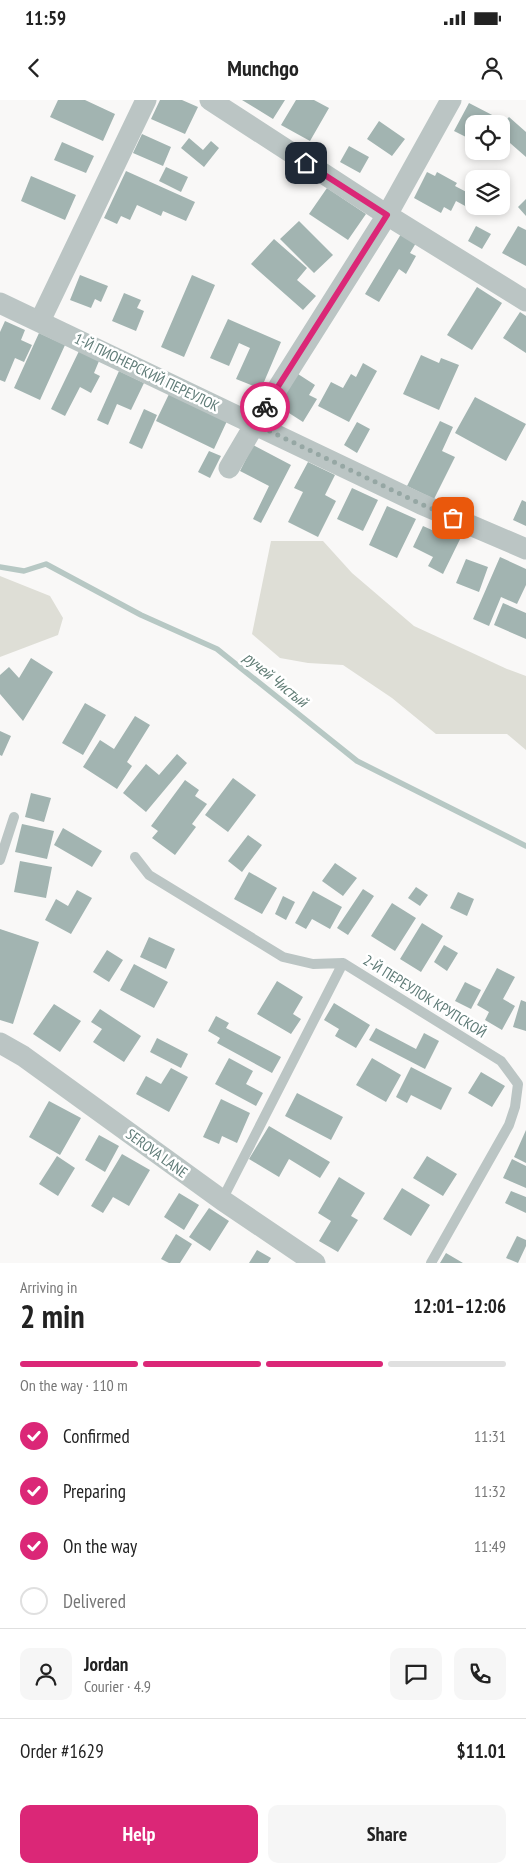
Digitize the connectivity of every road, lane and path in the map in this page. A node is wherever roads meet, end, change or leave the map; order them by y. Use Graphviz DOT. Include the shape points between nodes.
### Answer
graph roads {
  1 [pos="146,100"];
  2 [pos="210,100"];
  3 [pos="451,100"];
  4 [pos="387,215"];
  5 [pos="526,302"];
  6 [pos="0,303"];
  7 [pos="40,321"];
  8 [pos="255,424"];
  9 [pos="230,468"];
  10 [pos="526,549"];
  11 [pos="14,817"];
  12 [pos="135,857"];
  13 [pos="0,860"];
  14 [pos="344,963"];
  15 [pos="0,1043"];
  16 [pos="222,1200"];
  17 [pos="315,1263"];
  18 [pos="431,1263"];
  1 -- 7 [label="street"];
  2 -- 4 [label="street"];
  3 -- 4 [label="street"];
  4 -- 5 [label="street"];
  4 -- 8 [label="street"];
  6 -- 7 [label="street, 1-Й ПИОНЕРСКИЙ ПЕРЕУЛОК"];
  7 -- 8 [label="street, 1-Й ПИОНЕРСКИЙ ПЕРЕУЛОК"];
  8 -- 9 [label="street"];
  8 -- 10 [label="street, 1-Й ПИОНЕРСКИЙ ПЕРЕУЛОК" via="421,504"];
  11 -- 13 [label="lane"];
  12 -- 14 [label="lane, 2-Й ПЕРЕУЛОК КРУПСКОЙ" via="149,875 284,957 313,964"];
  14 -- 16 [label="lane"];
  14 -- 18 [label="lane, 2-Й ПЕРЕУЛОК КРУПСКОЙ" via="501,1061 518,1084 509,1125"];
  15 -- 16 [label="street, SEROVA LANE" via="23,1056"];
  16 -- 17 [label="street, SEROVA LANE"];
}
